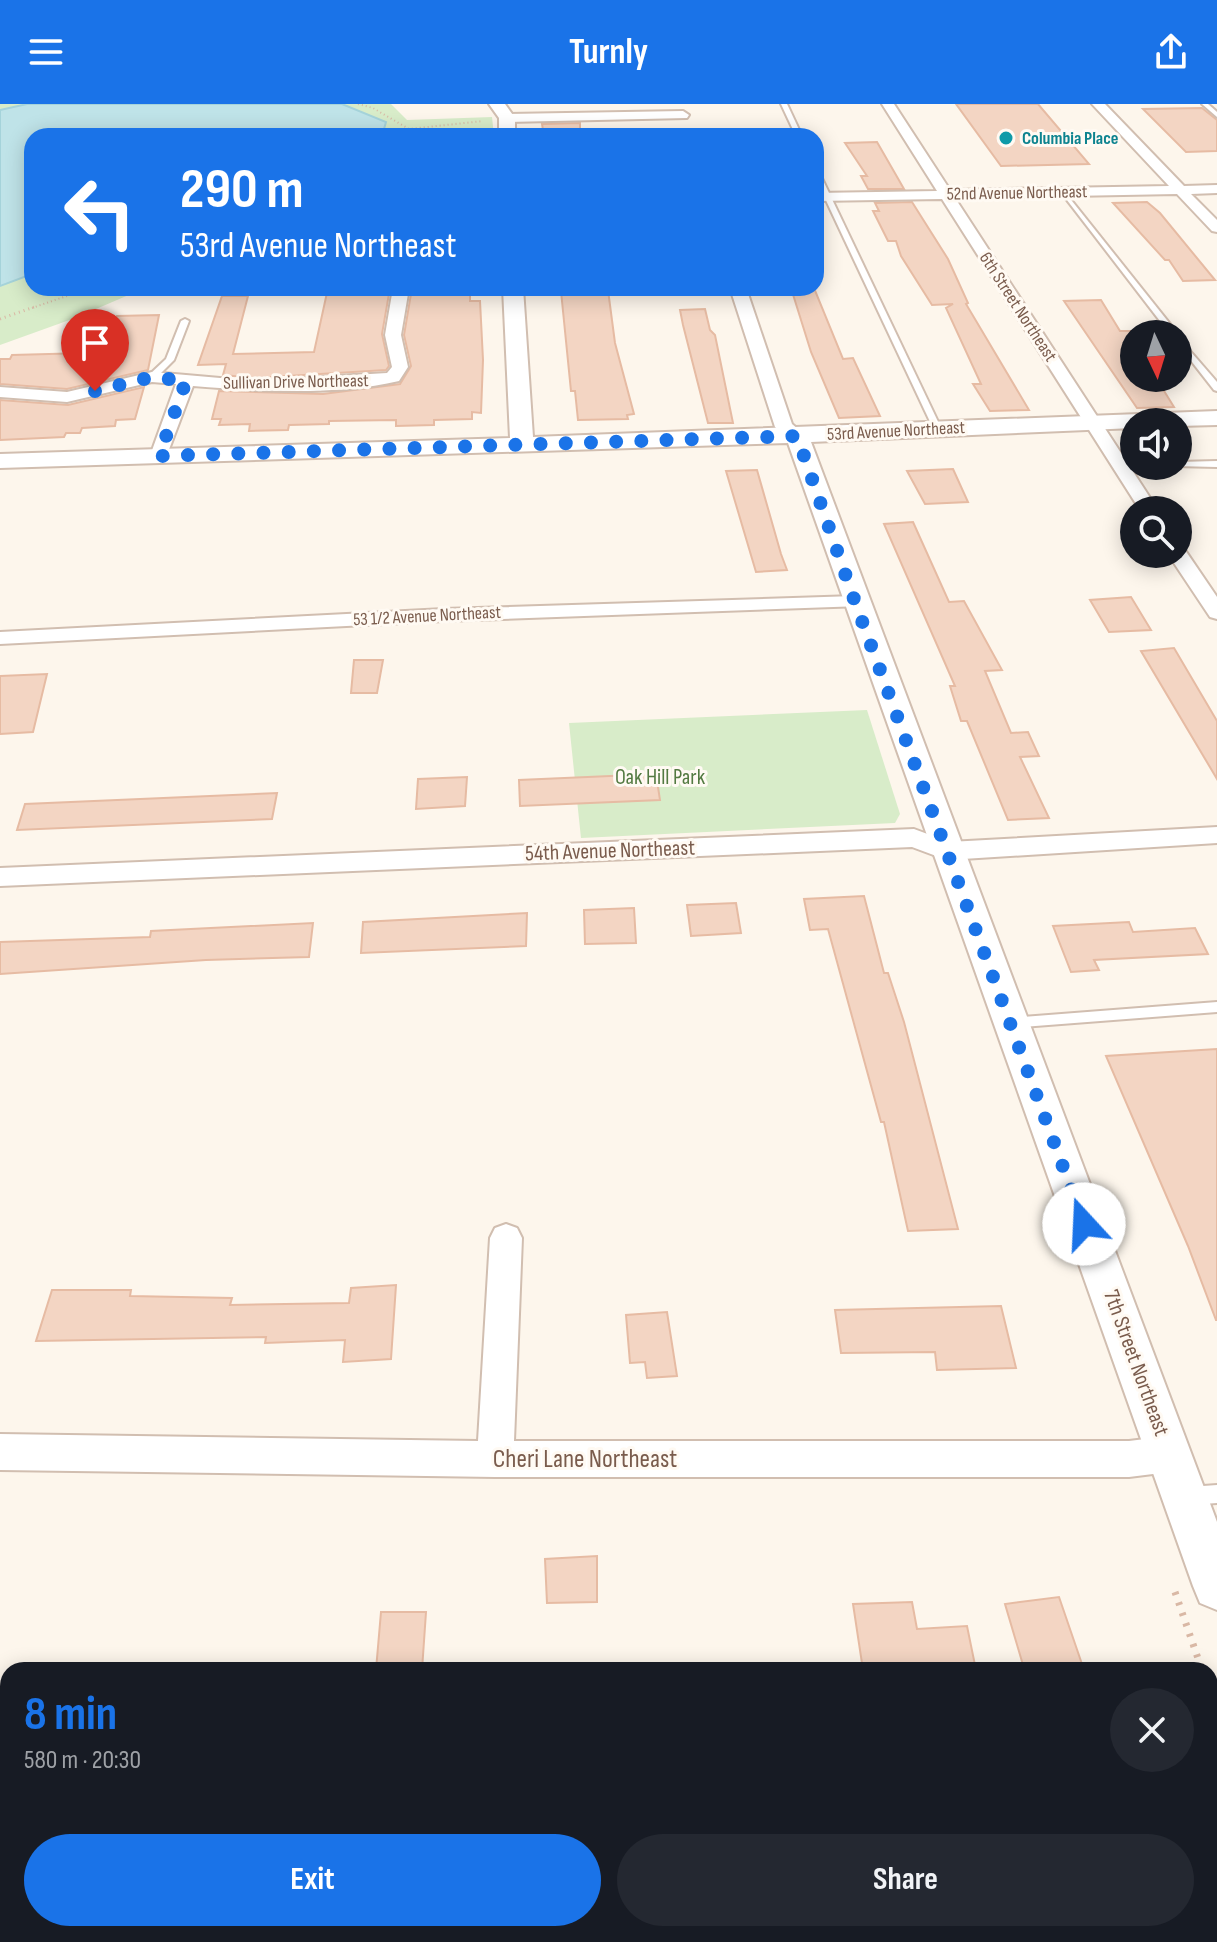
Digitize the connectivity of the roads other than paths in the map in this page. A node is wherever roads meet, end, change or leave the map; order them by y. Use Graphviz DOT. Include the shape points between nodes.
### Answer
graph roads {
  1 [pos="497,104"];
  2 [pos="784,104"];
  3 [pos="888,104"];
  4 [pos="1098,104"];
  5 [pos="1205,104"];
  6 [pos="683,115"];
  7 [pos="1217,115"];
  8 [pos="507,118"];
  9 [pos="507,128"];
  10 [pos="795,128"];
  11 [pos="1180,189"];
  12 [pos="1217,189"];
  13 [pos="1062,192"];
  14 [pos="945,194"];
  15 [pos="824,197"];
  16 [pos="824,201"];
  17 [pos="1217,228"];
  18 [pos="400,296"];
  19 [pos="513,296"];
  20 [pos="741,296"];
  21 [pos="1163,320"];
  22 [pos="185,321"];
  23 [pos="1192,356"];
  24 [pos="152,377"];
  25 [pos="186,381"];
  26 [pos="1217,388"];
  27 [pos="0,392"];
  28 [pos="1217,418"];
  29 [pos="1092,423"];
  30 [pos="937,428"];
  31 [pos="797,436"];
  32 [pos="522,443"];
  33 [pos="159,456"];
  34 [pos="0,461"];
  35 [pos="1217,464"];
  36 [pos="1120,465"];
  37 [pos="1192,465"];
  38 [pos="1187,568"];
  39 [pos="855,602"];
  40 [pos="1217,613"];
  41 [pos="0,638"];
  42 [pos="1217,835"];
  43 [pos="947,851"];
  44 [pos="0,877"];
  45 [pos="1217,1007"];
  46 [pos="1010,1023"];
  47 [pos="506,1238"];
  48 [pos="0,1452"];
  49 [pos="1169,1454"];
  50 [pos="495,1459"];
  51 [pos="1201,1495"];
  52 [pos="1217,1586"];
  1 -- 8 [label="street"];
  2 -- 10 [label="lane"];
  3 -- 14 [label="street, 6th Street Northeast"];
  4 -- 11 [label="street"];
  5 -- 7 [label="lane"];
  6 -- 8 [label="street"];
  8 -- 9 [label="street"];
  11 -- 12 [label="street, 52nd Avenue Northeast"];
  11 -- 13 [label="street, 52nd Avenue Northeast"];
  11 -- 17 [label="street"];
  13 -- 14 [label="street, 52nd Avenue Northeast"];
  13 -- 21 [label="lane"];
  14 -- 15 [label="street, 52nd Avenue Northeast"];
  14 -- 29 [label="street, 6th Street Northeast"];
  16 -- 30 [label="lane"];
  18 -- 25 [label="street, Sullivan Drive Northeast" via="393,335 400,367 393,377 254,386"];
  19 -- 32 [label="street"];
  20 -- 31 [label="street, 7th Street Northeast" via="784,427"];
  22 -- 24 [label="lane" via="170,360"];
  23 -- 26 [label="lane"];
  24 -- 25 [label="street"];
  24 -- 27 [label="street" via="67,397"];
  25 -- 33 [label="street"];
  28 -- 29 [label="street, 53rd Avenue Northeast"];
  29 -- 30 [label="street, 53rd Avenue Northeast"];
  29 -- 36 [label="street, 6th Street Northeast"];
  30 -- 31 [label="street, 53rd Avenue Northeast"];
  31 -- 32 [label="street, 53rd Avenue Northeast"];
  31 -- 39 [label="street, 7th Street Northeast"];
  32 -- 33 [label="street, 53rd Avenue Northeast"];
  33 -- 34 [label="street, 53rd Avenue Northeast"];
  35 -- 37 [label="lane"];
  38 -- 40 [label="street"];
  39 -- 41 [label="street, 53 1/2 Avenue Northeast" via="444,615"];
  39 -- 43 [label="street, 7th Street Northeast"];
  42 -- 43 [label="street, 54th Avenue Northeast"];
  43 -- 44 [label="street, 54th Avenue Northeast" via="914,838"];
  43 -- 46 [label="street, 7th Street Northeast"];
  45 -- 46 [label="lane"];
  46 -- 49 [label="street, 7th Street Northeast"];
  47 -- 50 [label="street"];
  48 -- 50 [label="street, Cheri Lane Northeast"];
  49 -- 50 [label="street, Cheri Lane Northeast" via="1129,1459"];
  49 -- 51 [label="street, 7th Street Northeast"];
  51 -- 52 [label="street, 7th Street Northeast"];
}
